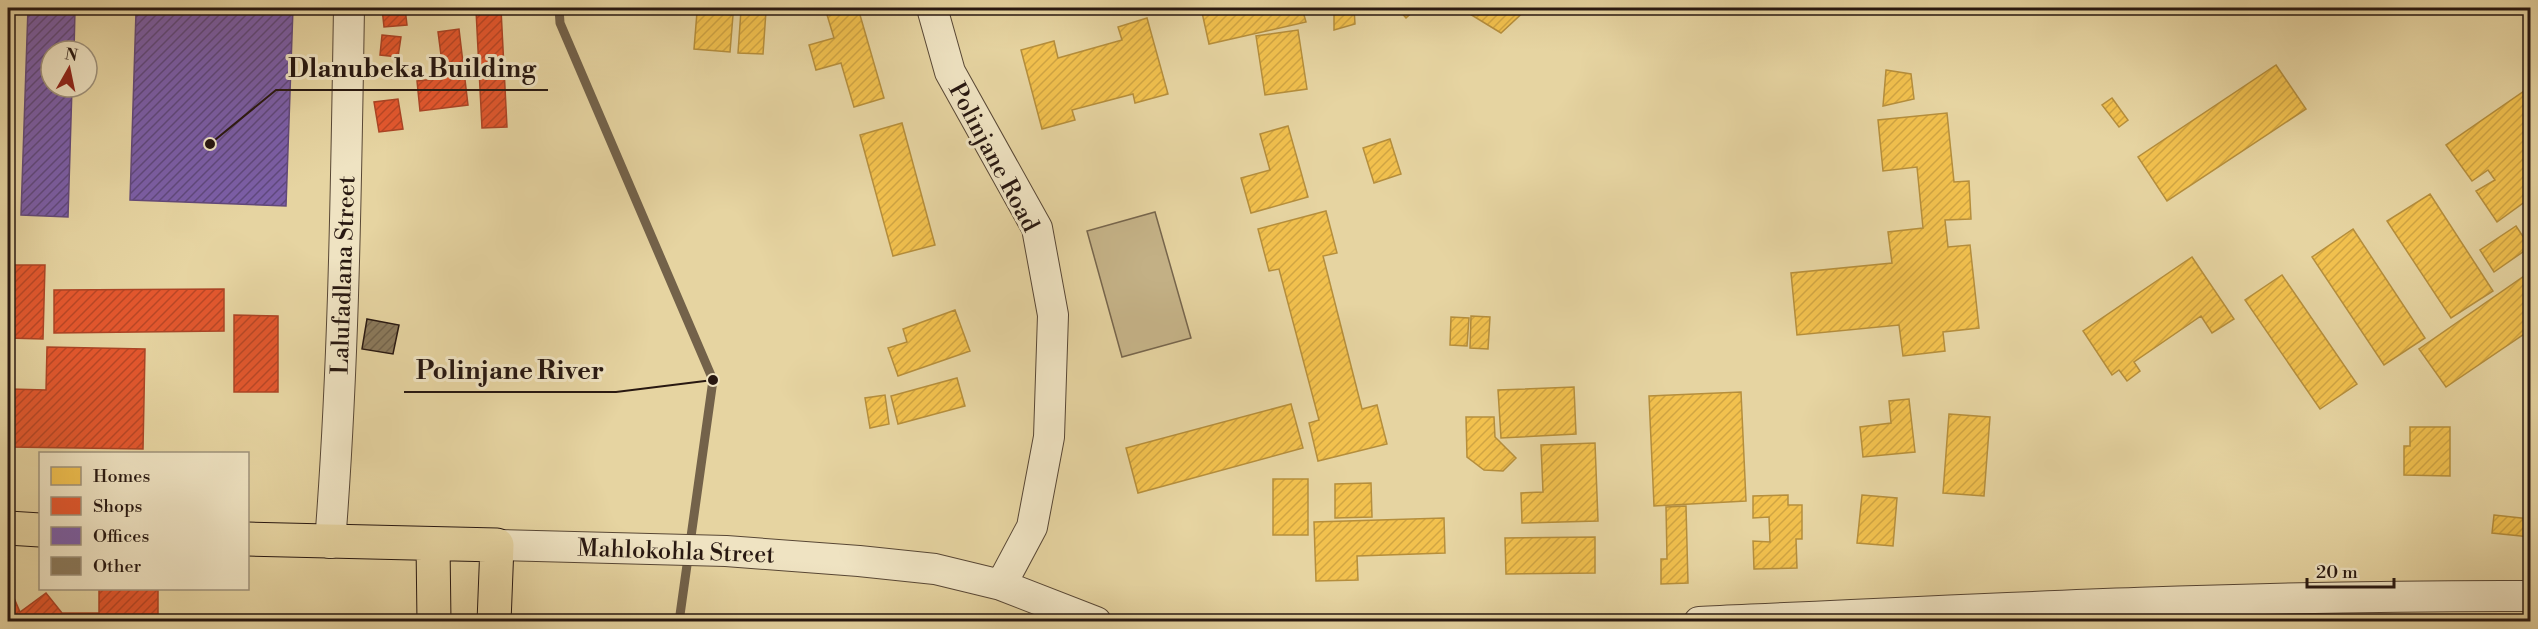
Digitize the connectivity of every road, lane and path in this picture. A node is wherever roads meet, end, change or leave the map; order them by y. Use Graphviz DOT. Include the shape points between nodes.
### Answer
graph roads {
  1 [pos="349,8"];
  2 [pos="932,8"];
  3 [pos="8,528"];
  4 [pos="39,530"];
  5 [pos="249,539"];
  6 [pos="330,543"];
  7 [pos="433,544"];
  8 [pos="497,545"];
  9 [pos="1001,585"];
  10 [pos="2530,596"];
  11 [pos="2260,610"];
  12 [pos="2068,613"];
  13 [pos="434,621"];
  14 [pos="494,621"];
  15 [pos="1096,621"];
  16 [pos="1699,621"];
  1 -- 6 [label="street, Lalufadlana Street" via="345,273"];
  2 -- 9 [label="street, Polinjane Road" via="950,72 1036,228 1053,315 1050,437 1032,527"];
  3 -- 4 [label="main road"];
  5 -- 6 [label="main road, Mahlokohla Street"];
  6 -- 7 [label="main road, Mahlokohla Street"];
  7 -- 8 [label="main road, Mahlokohla Street"];
  7 -- 13 [label="main road"];
  8 -- 9 [label="street, Mahlokohla Street" via="726,551 859,561 935,569"];
  8 -- 14 [label="main road"];
  9 -- 15 [label="street, Mahlokohla Street"];
  10 -- 11 [label="street"];
  11 -- 12 [label="street"];
  12 -- 16 [label="street"];
}
